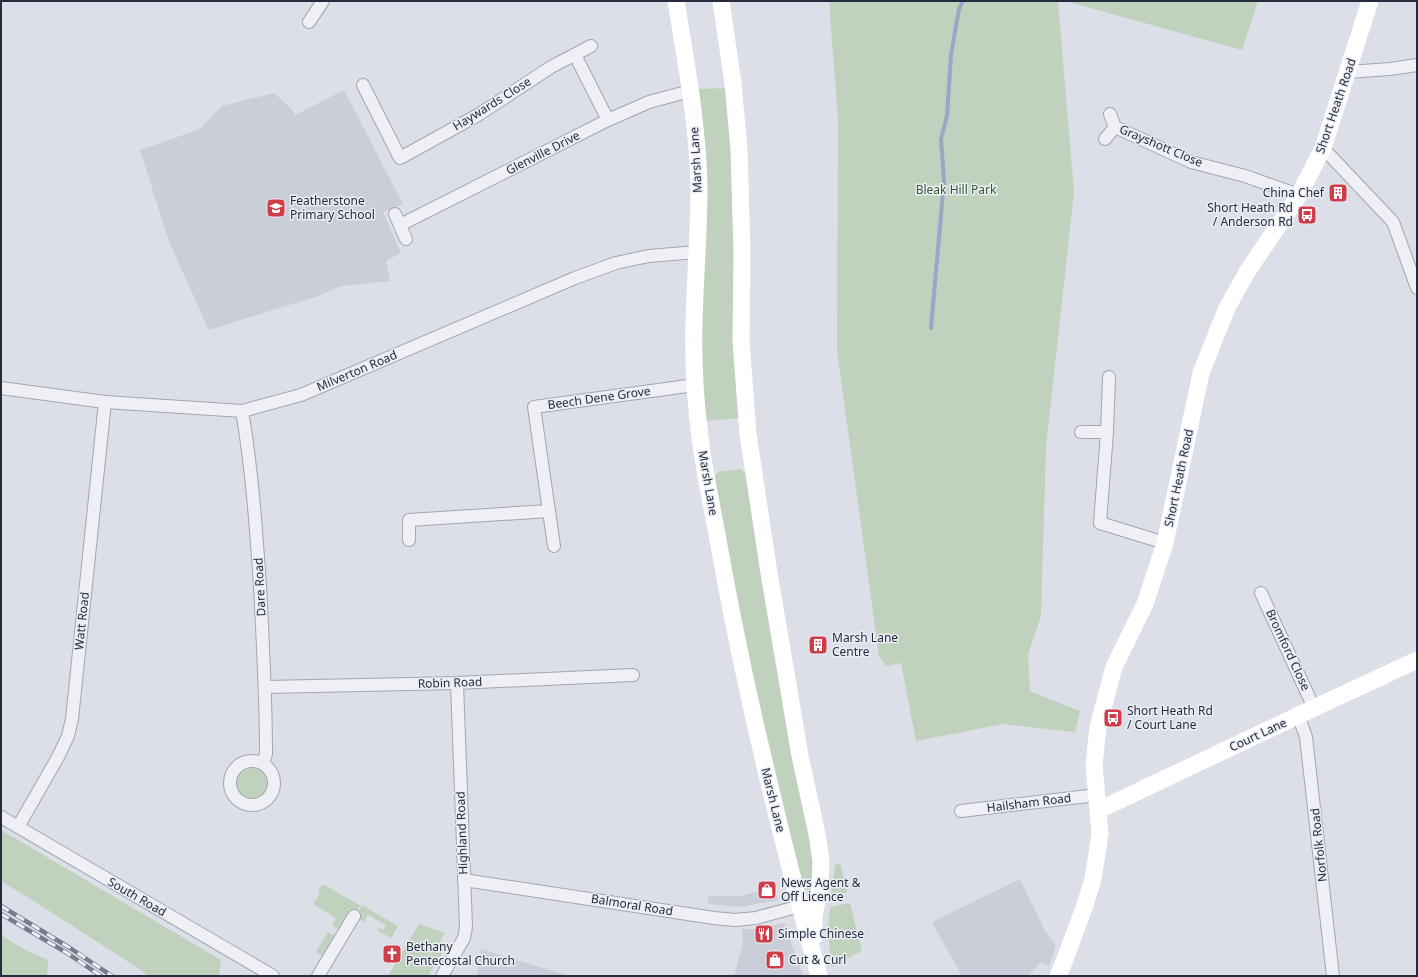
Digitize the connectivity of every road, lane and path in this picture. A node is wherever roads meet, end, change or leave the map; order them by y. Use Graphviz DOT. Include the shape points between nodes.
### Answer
graph roads {
  1 [pos="323,1"];
  2 [pos="676,1"];
  3 [pos="721,1"];
  4 [pos="1370,1"];
  5 [pos="309,22"];
  6 [pos="591,46"];
  7 [pos="575,55"];
  8 [pos="1417,64"];
  9 [pos="1348,72"];
  10 [pos="363,85"];
  11 [pos="690,92"];
  12 [pos="1110,114"];
  13 [pos="608,120"];
  14 [pos="1115,127"];
  15 [pos="1105,139"];
  16 [pos="1323,148"];
  17 [pos="1299,195"];
  18 [pos="406,239"];
  19 [pos="698,252"];
  20 [pos="1417,288"];
  21 [pos="1109,377"];
  22 [pos="695,385"];
  23 [pos="1,388"];
  24 [pos="105,402"];
  25 [pos="242,411"];
  26 [pos="1081,432"];
  27 [pos="1107,432"];
  28 [pos="549,510"];
  29 [pos="409,540"];
  30 [pos="1165,543"];
  31 [pos="554,546"];
  32 [pos="1261,593"];
  33 [pos="1417,660"];
  34 [pos="633,676"];
  35 [pos="457,683"];
  36 [pos="266,687"];
  37 [pos="1314,708"];
  38 [pos="1298,715"];
  39 [pos="263,763"];
  40 [pos="1098,803"];
  41 [pos="961,811"];
  42 [pos="1,818"];
  43 [pos="18,827"];
  44 [pos="464,880"];
  45 [pos="800,906"];
  46 [pos="354,916"];
  47 [pos="813,955"];
  48 [pos="273,976"];
  49 [pos="318,976"];
  50 [pos="442,976"];
  51 [pos="819,976"];
  52 [pos="1058,976"];
  53 [pos="1333,976"];
  1 -- 5 [label="street"];
  2 -- 11 [label="main road, Marsh Lane"];
  3 -- 47 [label="main road, Marsh Lane" via="733,83 739,149 741,340 748,434 781,649 821,861 820,886 814,916"];
  4 -- 9 [label="main road, Short Heath Road"];
  6 -- 7 [label="street, Haywards Close"];
  7 -- 10 [label="street, Haywards Close" via="551,67 478,115 400,158"];
  7 -- 13 [label="street"];
  8 -- 9 [label="street"];
  9 -- 16 [label="main road, Short Heath Road"];
  11 -- 13 [label="street, Glenville Drive" via="649,102"];
  11 -- 19 [label="main road, Marsh Lane" via="698,156"];
  12 -- 14 [label="street, Grayshott Close"];
  13 -- 18 [label="street, Glenville Drive" via="398,219"];
  14 -- 15 [label="street, Grayshott Close"];
  14 -- 17 [label="street, Grayshott Close" via="1192,162 1245,176"];
  16 -- 17 [label="main road, Short Heath Road"];
  16 -- 20 [label="street" via="1393,222"];
  17 -- 30 [label="main road, Short Heath Road" via="1247,272 1226,310 1201,373"];
  19 -- 22 [label="main road, Marsh Lane" via="694,325"];
  19 -- 25 [label="street, Milverton Road" via="649,256 616,263 575,278 301,395"];
  21 -- 27 [label="street"];
  22 -- 28 [label="street, Beech Dene Grove" via="534,407"];
  22 -- 45 [label="main road, Marsh Lane" via="700,438 739,653 760,750"];
  23 -- 24 [label="street, Milverton Road"];
  24 -- 25 [label="street, Milverton Road"];
  24 -- 43 [label="street, Watt Road" via="72,719 68,736 58,757"];
  25 -- 36 [label="street, Dare Road" via="255,508"];
  26 -- 27 [label="street"];
  27 -- 30 [label="street" via="1100,523"];
  28 -- 29 [label="street" via="408,520"];
  28 -- 31 [label="street, Beech Dene Grove"];
  30 -- 40 [label="main road, Short Heath Road" via="1145,604 1114,667 1098,727 1094,765"];
  32 -- 37 [label="street, Bromford Close"];
  33 -- 37 [label="main road, Court Lane"];
  34 -- 35 [label="street, Robin Road"];
  35 -- 36 [label="street, Robin Road"];
  35 -- 44 [label="street, Highland Road"];
  36 -- 39 [label="street, Dare Road" via="266,754"];
  37 -- 38 [label="main road, Court Lane"];
  38 -- 40 [label="main road, Court Lane"];
  38 -- 53 [label="street, Norfolk Road" via="1306,737"];
  40 -- 41 [label="street, Hailsham Road"];
  40 -- 52 [label="main road, Short Heath Road" via="1100,833 1093,880"];
  42 -- 43 [label="street, South Road"];
  43 -- 48 [label="street, South Road"];
  44 -- 45 [label="street, Balmoral Road" via="735,920 756,918"];
  44 -- 50 [label="street, Highland Road" via="464,938"];
  45 -- 47 [label="main road, Marsh Lane"];
  46 -- 49 [label="street"];
  47 -- 51 [label="main road, Marsh Lane"];
}
